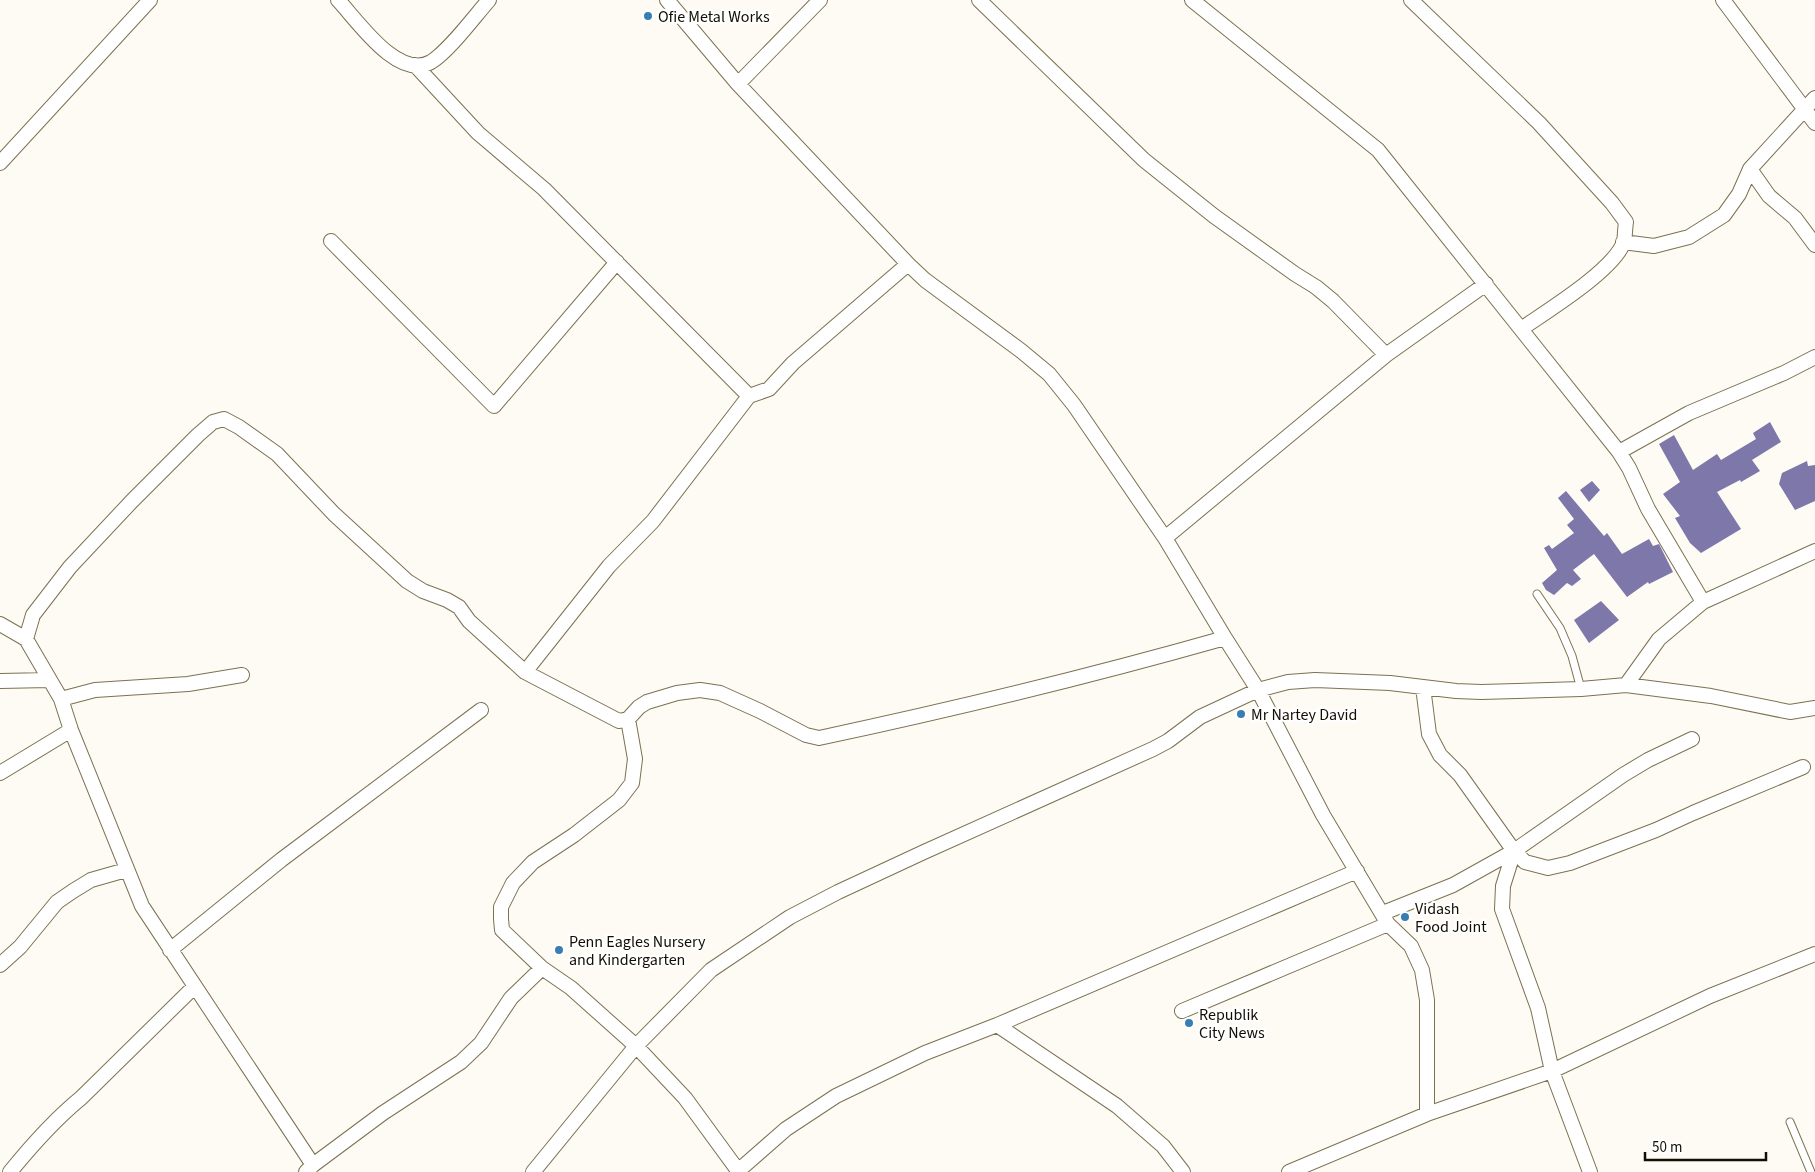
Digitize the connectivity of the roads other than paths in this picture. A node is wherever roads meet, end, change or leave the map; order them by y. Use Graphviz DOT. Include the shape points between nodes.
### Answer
graph roads {
  1 [pos="150,0"];
  2 [pos="338,0"];
  3 [pos="489,0"];
  4 [pos="667,0"];
  5 [pos="820,0"];
  6 [pos="978,0"];
  7 [pos="1192,0"];
  8 [pos="1411,0"];
  9 [pos="1723,0"];
  10 [pos="415,65"];
  11 [pos="738,84"];
  12 [pos="1815,98"];
  13 [pos="1804,108"];
  14 [pos="1815,123"];
  15 [pos="0,163"];
  16 [pos="1750,169"];
  17 [pos="330,241"];
  18 [pos="1624,242"];
  19 [pos="1815,245"];
  20 [pos="617,262"];
  21 [pos="908,264"];
  22 [pos="1486,284"];
  23 [pos="1521,330"];
  24 [pos="1386,355"];
  25 [pos="1815,357"];
  26 [pos="749,396"];
  27 [pos="1619,452"];
  28 [pos="1165,538"];
  29 [pos="1815,551"];
  30 [pos="1537,594"];
  31 [pos="1703,602"];
  32 [pos="0,624"];
  33 [pos="1225,638"];
  34 [pos="26,639"];
  35 [pos="525,672"];
  36 [pos="242,675"];
  37 [pos="49,680"];
  38 [pos="0,681"];
  39 [pos="1626,685"];
  40 [pos="1423,687"];
  41 [pos="1581,689"];
  42 [pos="1258,690"];
  43 [pos="60,699"];
  44 [pos="1815,708"];
  45 [pos="481,710"];
  46 [pos="628,720"];
  47 [pos="71,730"];
  48 [pos="1692,740"];
  49 [pos="1803,768"];
  50 [pos="0,773"];
  51 [pos="1514,851"];
  52 [pos="126,870"];
  53 [pos="1357,871"];
  54 [pos="1386,918"];
  55 [pos="170,950"];
  56 [pos="1815,954"];
  57 [pos="0,964"];
  58 [pos="542,968"];
  59 [pos="194,988"];
  60 [pos="1182,1012"];
  61 [pos="997,1024"];
  62 [pos="636,1046"];
  63 [pos="1552,1071"];
  64 [pos="1427,1114"];
  65 [pos="1790,1122"];
  66 [pos="309,1169"];
  67 [pos="10,1172"];
  68 [pos="534,1172"];
  69 [pos="738,1172"];
  70 [pos="1183,1172"];
  71 [pos="1288,1172"];
  72 [pos="1590,1172"];
  73 [pos="1811,1172"];
  1 -- 15 [label="street"];
  2 -- 10 [label="street" via="386,53"];
  3 -- 10 [label="street" via="440,55 429,63"];
  4 -- 11 [label="street"];
  5 -- 11 [label="street"];
  6 -- 24 [label="street" via="1144,160 1214,216 1316,287"];
  7 -- 22 [label="street" via="1378,150"];
  8 -- 18 [label="street" via="1539,123 1612,203 1626,222"];
  9 -- 13 [label="street"];
  10 -- 20 [label="street" via="478,133 544,189"];
  11 -- 21 [label="street"];
  12 -- 13 [label="street"];
  13 -- 14 [label="street"];
  13 -- 16 [label="street"];
  16 -- 18 [label="street" via="1739,194 1724,215 1690,237 1654,246"];
  16 -- 19 [label="street" via="1769,196 1795,218"];
  17 -- 20 [label="street" via="494,406"];
  18 -- 23 [label="street" via="1611,261 1580,289"];
  20 -- 26 [label="street"];
  21 -- 26 [label="street" via="793,363 769,389"];
  21 -- 28 [label="street" via="1049,374 1074,405"];
  22 -- 23 [label="street"];
  22 -- 24 [label="street"];
  23 -- 27 [label="street"];
  24 -- 28 [label="street"];
  25 -- 27 [label="street" via="1690,413"];
  26 -- 35 [label="street" via="653,521 609,566"];
  27 -- 31 [label="street" via="1648,509"];
  28 -- 33 [label="street"];
  29 -- 31 [label="street"];
  30 -- 41 [label="lane" via="1560,628"];
  31 -- 39 [label="street" via="1659,639"];
  32 -- 34 [label="street"];
  33 -- 42 [label="street"];
  33 -- 46 [label="street" via="1064,682 819,738 806,735 720,693 700,690 647,702"];
  34 -- 35 [label="street" via="33,614 70,567 198,435 213,422 224,419 276,454 334,514 407,581 459,607 469,622"];
  34 -- 37 [label="street"];
  35 -- 46 [label="street" via="619,720"];
  36 -- 43 [label="street" via="188,684 95,690"];
  37 -- 38 [label="street"];
  37 -- 43 [label="street"];
  39 -- 41 [label="street"];
  39 -- 44 [label="street" via="1728,699 1790,712"];
  40 -- 41 [label="street" via="1481,692"];
  40 -- 42 [label="street" via="1315,680 1288,682"];
  40 -- 51 [label="street" via="1428,734 1440,755 1460,775"];
  42 -- 53 [label="street" via="1323,815"];
  42 -- 62 [label="street" via="1200,717 1154,749 924,852 790,917 711,970"];
  43 -- 47 [label="street"];
  45 -- 55 [label="street" via="281,860"];
  46 -- 58 [label="street" via="635,759 632,783 619,800 533,862 513,883 501,907 502,930"];
  47 -- 50 [label="street"];
  47 -- 52 [label="street"];
  48 -- 51 [label="street" via="1623,775"];
  49 -- 51 [label="street" via="1570,863 1548,868 1525,862"];
  51 -- 54 [label="street" via="1453,886"];
  51 -- 63 [label="street" via="1503,886 1502,909 1538,1008"];
  52 -- 55 [label="street" via="142,906"];
  52 -- 57 [label="street" via="91,880 73,890 57,902 20,947"];
  53 -- 54 [label="street"];
  53 -- 61 [label="street"];
  54 -- 60 [label="street"];
  54 -- 64 [label="street" via="1411,946 1422,970 1428,1000"];
  55 -- 59 [label="street"];
  56 -- 63 [label="street" via="1710,996"];
  58 -- 62 [label="street" via="571,988"];
  58 -- 66 [label="street" via="511,998 481,1043 461,1062 383,1113"];
  59 -- 66 [label="street"];
  59 -- 67 [label="street" via="61,1114"];
  61 -- 69 [label="street" via="925,1053 836,1096 786,1129"];
  61 -- 70 [label="street" via="1117,1106 1163,1146"];
  62 -- 68 [label="street"];
  62 -- 69 [label="street" via="685,1098"];
  63 -- 64 [label="street"];
  63 -- 72 [label="street"];
  64 -- 71 [label="street"];
  65 -- 73 [label="lane"];
}
